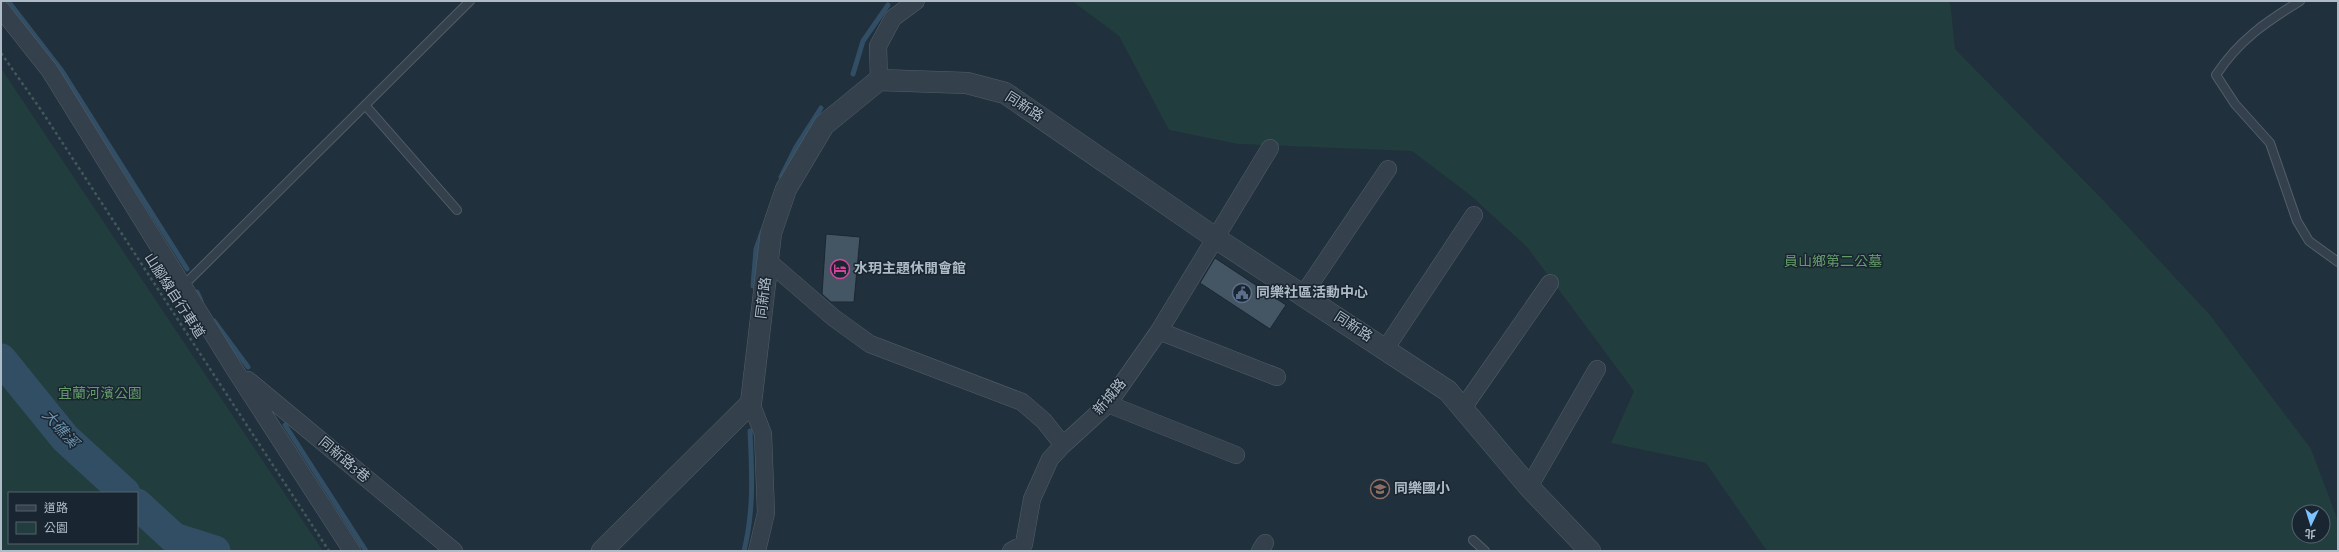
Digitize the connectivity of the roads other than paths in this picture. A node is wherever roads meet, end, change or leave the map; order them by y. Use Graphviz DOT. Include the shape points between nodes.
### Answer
graph roads {
  1 [pos="470,1"];
  2 [pos="916,1"];
  3 [pos="2300,1"];
  4 [pos="1,9"];
  5 [pos="879,80"];
  6 [pos="365,105"];
  7 [pos="1270,148"];
  8 [pos="1388,169"];
  9 [pos="457,210"];
  10 [pos="1474,216"];
  11 [pos="1214,238"];
  12 [pos="768,261"];
  13 [pos="2338,262"];
  14 [pos="1550,283"];
  15 [pos="184,285"];
  16 [pos="1303,294"];
  17 [pos="1159,331"];
  18 [pos="1386,348"];
  19 [pos="1597,369"];
  20 [pos="235,370"];
  21 [pos="1277,377"];
  22 [pos="751,403"];
  23 [pos="1108,404"];
  24 [pos="1463,408"];
  25 [pos="1063,445"];
  26 [pos="1236,455"];
  27 [pos="1529,487"];
  28 [pos="1473,540"];
  29 [pos="352,551"];
  30 [pos="454,551"];
  31 [pos="602,551"];
  32 [pos="757,551"];
  33 [pos="1011,551"];
  34 [pos="1485,551"];
  35 [pos="1590,551"];
  1 -- 6 [label="lane"];
  2 -- 5 [label="street" via="893,18 878,46"];
  3 -- 13 [label="lane" via="2261,25 2226,59 2216,75 2235,104 2270,143 2297,221 2309,241"];
  4 -- 15 [label="street" via="50,71"];
  5 -- 11 [label="street, 同新路" via="967,83 1005,93"];
  5 -- 12 [label="street, 同新路" via="824,125 786,188 771,233"];
  6 -- 9 [label="lane"];
  6 -- 15 [label="lane"];
  7 -- 11 [label="street, 新城路"];
  8 -- 16 [label="street"];
  10 -- 18 [label="street"];
  11 -- 16 [label="street, 同新路"];
  11 -- 17 [label="street, 新城路"];
  12 -- 22 [label="street, 同新路"];
  12 -- 25 [label="street" via="834,318 870,344 1022,402 1044,421"];
  14 -- 24 [label="street"];
  15 -- 20 [label="street"];
  16 -- 18 [label="street, 同新路"];
  17 -- 21 [label="street"];
  17 -- 23 [label="street, 新城路"];
  18 -- 24 [label="street, 同新路" via="1448,391"];
  19 -- 27 [label="street"];
  20 -- 29 [label="street"];
  20 -- 30 [label="street, 同新路3巷"];
  22 -- 31 [label="street"];
  22 -- 32 [label="street" via="763,434 766,513"];
  23 -- 25 [label="street, 新城路"];
  23 -- 26 [label="street"];
  24 -- 27 [label="street, 同新路"];
  25 -- 33 [label="street, 新城路" via="1050,459 1032,499 1024,544"];
  27 -- 35 [label="street, 同新路"];
  28 -- 34 [label="lane"];
}
